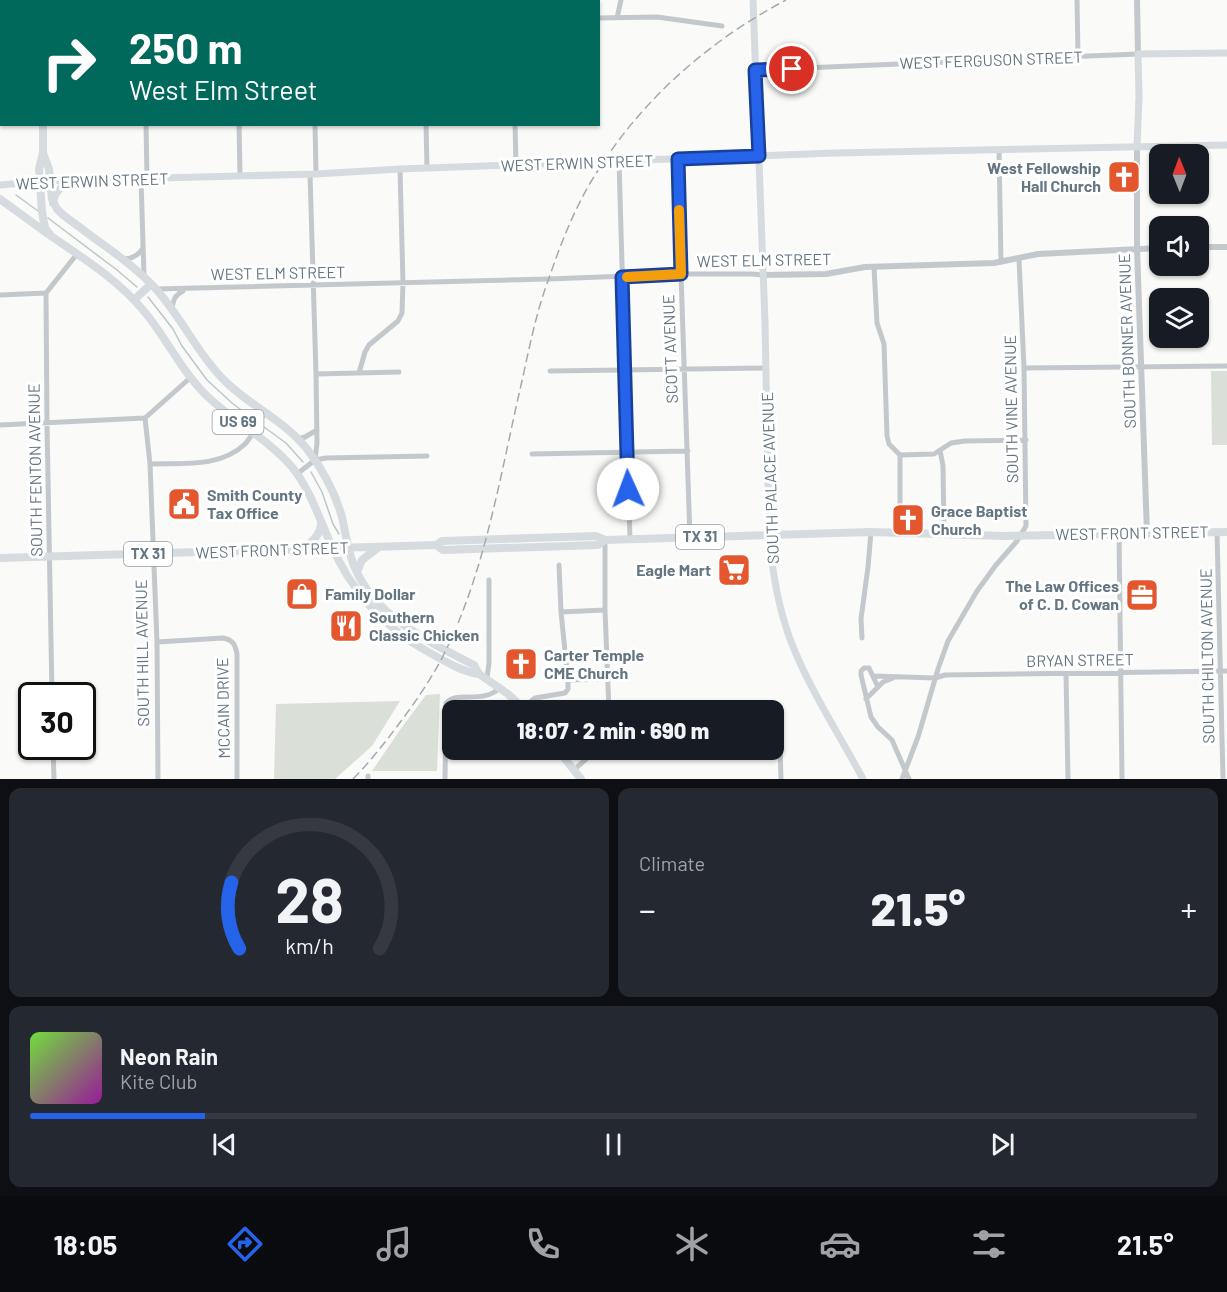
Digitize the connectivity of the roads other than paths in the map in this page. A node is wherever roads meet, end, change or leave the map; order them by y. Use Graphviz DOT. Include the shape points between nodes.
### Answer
graph roads {
  1 [pos="621,0"];
  2 [pos="753,0"];
  3 [pos="1077,0"];
  4 [pos="1137,0"];
  5 [pos="600,18"];
  6 [pos="617,18"];
  7 [pos="722,26"];
  8 [pos="1227,53"];
  9 [pos="1138,54"];
  10 [pos="1078,56"];
  11 [pos="755,70"];
  12 [pos="43,126"];
  13 [pos="146,126"];
  14 [pos="239,126"];
  15 [pos="315,126"];
  16 [pos="426,126"];
  17 [pos="515,126"];
  18 [pos="1227,145"];
  19 [pos="1137,147"];
  20 [pos="999,149"];
  21 [pos="759,156"];
  22 [pos="678,159"];
  23 [pos="619,161"];
  24 [pos="516,165"];
  25 [pos="426,168"];
  26 [pos="400,169"];
  27 [pos="313,174"];
  28 [pos="240,175"];
  29 [pos="144,179"];
  30 [pos="76,180"];
  31 [pos="45,182"];
  32 [pos="0,185"];
  33 [pos="0,199"];
  34 [pos="53,203"];
  35 [pos="51,236"];
  36 [pos="1227,247"];
  37 [pos="143,248"];
  38 [pos="1137,248"];
  39 [pos="1149,248"];
  40 [pos="1209,248"];
  41 [pos="77,254"];
  42 [pos="123,259"];
  43 [pos="1019,259"];
  44 [pos="1001,262"];
  45 [pos="874,267"];
  46 [pos="681,274"];
  47 [pos="763,275"];
  48 [pos="144,277"];
  49 [pos="622,277"];
  50 [pos="403,284"];
  51 [pos="313,286"];
  52 [pos="154,287"];
  53 [pos="187,289"];
  54 [pos="46,293"];
  55 [pos="0,295"];
  56 [pos="134,300"];
  57 [pos="172,309"];
  58 [pos="1227,366"];
  59 [pos="1142,367"];
  60 [pos="766,368"];
  61 [pos="1024,368"];
  62 [pos="684,369"];
  63 [pos="624,370"];
  64 [pos="550,371"];
  65 [pos="399,372"];
  66 [pos="359,373"];
  67 [pos="316,374"];
  68 [pos="190,378"];
  69 [pos="265,412"];
  70 [pos="146,418"];
  71 [pos="47,424"];
  72 [pos="0,425"];
  73 [pos="317,430"];
  74 [pos="253,433"];
  75 [pos="297,439"];
  76 [pos="1026,440"];
  77 [pos="940,450"];
  78 [pos="688,451"];
  79 [pos="627,452"];
  80 [pos="532,454"];
  81 [pos="900,455"];
  82 [pos="427,456"];
  83 [pos="315,460"];
  84 [pos="150,464"];
  85 [pos="297,474"];
  86 [pos="320,521"];
  87 [pos="871,532"];
  88 [pos="900,532"];
  89 [pos="1222,532"];
  90 [pos="1147,533"];
  91 [pos="944,534"];
  92 [pos="1119,534"];
  93 [pos="769,535"];
  94 [pos="1021,535"];
  95 [pos="690,537"];
  96 [pos="605,540"];
  97 [pos="630,540"];
  98 [pos="379,547"];
  99 [pos="332,548"];
  100 [pos="348,548"];
  101 [pos="304,549"];
  102 [pos="153,554"];
  103 [pos="50,557"];
  104 [pos="0,558"];
  105 [pos="560,565"];
  106 [pos="357,573"];
  107 [pos="489,580"];
  108 [pos="605,610"];
  109 [pos="561,612"];
  110 [pos="862,638"];
  111 [pos="157,642"];
  112 [pos="1224,671"];
  113 [pos="1120,673"];
  114 [pos="1066,674"];
  115 [pos="483,676"];
  116 [pos="874,676"];
  117 [pos="896,676"];
  118 [pos="935,678"];
  119 [pos="568,680"];
  120 [pos="608,680"];
  121 [pos="52,682"];
  122 [pos="878,687"];
  123 [pos="500,688"];
  124 [pos="866,699"];
  125 [pos="513,700"];
  126 [pos="533,700"];
  127 [pos="609,700"];
  128 [pos="53,760"];
  129 [pos="566,760"];
  130 [pos="586,760"];
  131 [pos="780,760"];
  132 [pos="574,771"];
  133 [pos="906,771"];
  134 [pos="54,779"];
  135 [pos="158,779"];
  136 [pos="237,779"];
  137 [pos="445,779"];
  138 [pos="581,779"];
  139 [pos="781,779"];
  140 [pos="863,779"];
  141 [pos="902,779"];
  142 [pos="909,779"];
  143 [pos="1068,779"];
  144 [pos="1122,779"];
  145 [pos="1223,779"];
  1 -- 6 [label="street"];
  2 -- 11 [label="main road, SOUTH PALACE AVENUE"];
  3 -- 10 [label="street"];
  4 -- 9 [label="street"];
  5 -- 6 [label="street"];
  6 -- 7 [label="street" via="657,17"];
  8 -- 9 [label="main road, WEST FERGUSON STREET"];
  9 -- 10 [label="street, WEST FERGUSON STREET"];
  9 -- 19 [label="main road"];
  10 -- 11 [label="street, WEST FERGUSON STREET"];
  11 -- 21 [label="main road, SOUTH PALACE AVENUE"];
  12 -- 31 [label="main road" via="39,169"];
  13 -- 29 [label="street"];
  14 -- 28 [label="street"];
  15 -- 27 [label="street"];
  16 -- 25 [label="street"];
  17 -- 24 [label="street"];
  18 -- 19 [label="main road, WEST ERWIN STREET"];
  19 -- 20 [label="main road, WEST ERWIN STREET"];
  19 -- 38 [label="street, SOUTH BONNER AVENUE"];
  20 -- 21 [label="main road, WEST ERWIN STREET"];
  20 -- 44 [label="street"];
  21 -- 22 [label="main road, WEST ERWIN STREET"];
  21 -- 47 [label="main road, SOUTH PALACE AVENUE"];
  22 -- 23 [label="main road, WEST ERWIN STREET"];
  22 -- 46 [label="street, SCOTT AVENUE"];
  23 -- 24 [label="main road, WEST ERWIN STREET"];
  23 -- 49 [label="street"];
  24 -- 25 [label="main road, WEST ERWIN STREET"];
  25 -- 26 [label="main road, WEST ERWIN STREET"];
  26 -- 27 [label="main road, WEST ERWIN STREET"];
  26 -- 50 [label="street"];
  27 -- 28 [label="main road, WEST ERWIN STREET"];
  27 -- 51 [label="street"];
  28 -- 29 [label="main road, WEST ERWIN STREET"];
  29 -- 30 [label="main road, WEST ERWIN STREET"];
  29 -- 37 [label="street"];
  30 -- 31 [label="main road, WEST ERWIN STREET"];
  30 -- 34 [label="main road" via="59,189"];
  31 -- 32 [label="main road, WEST ERWIN STREET"];
  31 -- 34 [label="main road"];
  31 -- 35 [label="main road" via="44,223"];
  33 -- 35 [label="main road"];
  34 -- 42 [label="main road, US 69" via="63,215"];
  35 -- 41 [label="main road, US 69"];
  36 -- 40 [label="street"];
  37 -- 42 [label="street" via="132,258"];
  37 -- 48 [label="street"];
  38 -- 39 [label="street, WEST ELM STREET"];
  38 -- 43 [label="street, WEST ELM STREET" via="1038,254"];
  38 -- 59 [label="street, SOUTH BONNER AVENUE"];
  41 -- 54 [label="street"];
  41 -- 56 [label="main road, US 69"];
  42 -- 48 [label="main road, US 69"];
  43 -- 44 [label="street, WEST ELM STREET"];
  43 -- 61 [label="street, SOUTH VINE AVENUE"];
  44 -- 45 [label="street, WEST ELM STREET"];
  45 -- 47 [label="street, WEST ELM STREET" via="826,274"];
  45 -- 81 [label="street" via="877,323 884,344 887,436"];
  46 -- 47 [label="street, WEST ELM STREET"];
  46 -- 49 [label="street, WEST ELM STREET"];
  46 -- 62 [label="street, SCOTT AVENUE"];
  47 -- 60 [label="main road, SOUTH PALACE AVENUE"];
  48 -- 52 [label="main road, US 69"];
  49 -- 50 [label="street, WEST ELM STREET"];
  49 -- 63 [label="street"];
  50 -- 51 [label="street, WEST ELM STREET"];
  50 -- 66 [label="street" via="401,317 369,345"];
  51 -- 53 [label="street, WEST ELM STREET"];
  51 -- 67 [label="street"];
  52 -- 53 [label="street, WEST ELM STREET"];
  52 -- 56 [label="main road"];
  52 -- 57 [label="main road, US 69"];
  53 -- 57 [label="street, WEST ELM STREET" via="176,295"];
  54 -- 55 [label="street"];
  54 -- 71 [label="street, SOUTH FENTON AVENUE"];
  56 -- 68 [label="main road, US 69" via="155,324"];
  57 -- 69 [label="main road, US 69" via="214,370 237,393"];
  58 -- 59 [label="street"];
  59 -- 61 [label="street"];
  59 -- 90 [label="street, SOUTH BONNER AVENUE"];
  60 -- 62 [label="street"];
  60 -- 93 [label="main road, SOUTH PALACE AVENUE"];
  61 -- 76 [label="street, SOUTH VINE AVENUE"];
  62 -- 63 [label="street"];
  62 -- 78 [label="street, SCOTT AVENUE"];
  63 -- 64 [label="street"];
  63 -- 79 [label="street"];
  65 -- 66 [label="street"];
  66 -- 67 [label="street"];
  67 -- 73 [label="street"];
  68 -- 70 [label="street"];
  68 -- 74 [label="main road, US 69" via="219,408"];
  69 -- 74 [label="street"];
  69 -- 75 [label="main road, US 69"];
  70 -- 71 [label="street"];
  70 -- 84 [label="street, SOUTH HILL AVENUE"];
  71 -- 72 [label="street"];
  71 -- 103 [label="street, SOUTH FENTON AVENUE"];
  73 -- 75 [label="street"];
  73 -- 83 [label="street"];
  74 -- 84 [label="street" via="245,444 222,459"];
  74 -- 85 [label="main road, US 69" via="278,452"];
  75 -- 83 [label="main road, US 69"];
  76 -- 77 [label="street" via="965,441"];
  76 -- 94 [label="street, SOUTH VINE AVENUE" via="1026,522"];
  77 -- 81 [label="street" via="934,454"];
  77 -- 91 [label="street"];
  78 -- 79 [label="street"];
  78 -- 95 [label="street, SCOTT AVENUE"];
  79 -- 80 [label="street"];
  79 -- 97 [label="street"];
  81 -- 88 [label="street"];
  82 -- 83 [label="street"];
  83 -- 85 [label="street"];
  83 -- 100 [label="main road, US 69" via="338,504"];
  84 -- 102 [label="street, SOUTH HILL AVENUE"];
  85 -- 86 [label="main road, US 69"];
  86 -- 99 [label="main road, US 69"];
  86 -- 101 [label="main road" via="319,533"];
  87 -- 88 [label="main road, WEST FRONT STREET / TX 31"];
  87 -- 93 [label="main road, WEST FRONT STREET / TX 31"];
  87 -- 110 [label="street"];
  88 -- 91 [label="main road, WEST FRONT STREET / TX 31"];
  89 -- 90 [label="main road, WEST FRONT STREET / TX 31"];
  89 -- 112 [label="street, SOUTH CHILTON AVENUE"];
  90 -- 92 [label="main road, WEST FRONT STREET / TX 31"];
  91 -- 94 [label="main road, WEST FRONT STREET / TX 31"];
  92 -- 94 [label="main road, WEST FRONT STREET / TX 31"];
  92 -- 113 [label="street"];
  93 -- 95 [label="main road, WEST FRONT STREET / TX 31"];
  93 -- 140 [label="main road, SOUTH PALACE AVENUE" via="777,594 790,639"];
  94 -- 118 [label="street, SOUTH VINE AVENUE" via="963,615"];
  95 -- 97 [label="main road, WEST FRONT STREET / TX 31"];
  96 -- 97 [label="main road, WEST FRONT STREET / TX 31"];
  96 -- 98 [label="main road, WEST FRONT STREET / TX 31" via="598,545 452,550 436,545"];
  96 -- 108 [label="street"];
  98 -- 100 [label="main road, WEST FRONT STREET / TX 31"];
  98 -- 106 [label="main road" via="362,560"];
  99 -- 100 [label="main road, WEST FRONT STREET / TX 31"];
  99 -- 101 [label="main road, WEST FRONT STREET / TX 31"];
  99 -- 115 [label="main road, US 69" via="378,616 424,650"];
  100 -- 106 [label="main road, US 69"];
  101 -- 102 [label="main road, WEST FRONT STREET / TX 31"];
  102 -- 103 [label="main road, WEST FRONT STREET / TX 31"];
  102 -- 111 [label="street, SOUTH HILL AVENUE"];
  103 -- 104 [label="main road, WEST FRONT STREET / TX 31"];
  103 -- 121 [label="street, SOUTH FENTON AVENUE"];
  105 -- 109 [label="street"];
  106 -- 115 [label="main road, US 69" via="394,618 428,642 474,665"];
  107 -- 115 [label="street" via="489,663"];
  108 -- 109 [label="street"];
  108 -- 120 [label="street"];
  109 -- 119 [label="street"];
  111 -- 135 [label="street, SOUTH HILL AVENUE"];
  111 -- 136 [label="street, MCCAIN DRIVE" via="223,638 235,645"];
  112 -- 113 [label="street, BRYAN STREET"];
  112 -- 145 [label="street, SOUTH CHILTON AVENUE"];
  113 -- 114 [label="street, BRYAN STREET"];
  113 -- 144 [label="street"];
  114 -- 118 [label="street, BRYAN STREET"];
  114 -- 143 [label="street"];
  115 -- 123 [label="main road, US 69"];
  116 -- 117 [label="street, BRYAN STREET"];
  116 -- 122 [label="street"];
  116 -- 124 [label="street" via="869,668 861,671"];
  117 -- 118 [label="street, BRYAN STREET"];
  117 -- 122 [label="street"];
  118 -- 133 [label="street, SOUTH VINE AVENUE"];
  119 -- 120 [label="street"];
  119 -- 126 [label="street" via="565,693"];
  120 -- 127 [label="street"];
  122 -- 124 [label="street"];
  123 -- 125 [label="main road, US 69"];
  123 -- 137 [label="street" via="483,697 447,700"];
  124 -- 133 [label="street" via="871,717 892,740"];
  128 -- 134 [label="street"];
  129 -- 132 [label="main road"];
  130 -- 132 [label="street"];
  131 -- 139 [label="street"];
  132 -- 138 [label="main road"];
  133 -- 141 [label="street, SOUTH VINE AVENUE"];
  133 -- 142 [label="street"];
}
